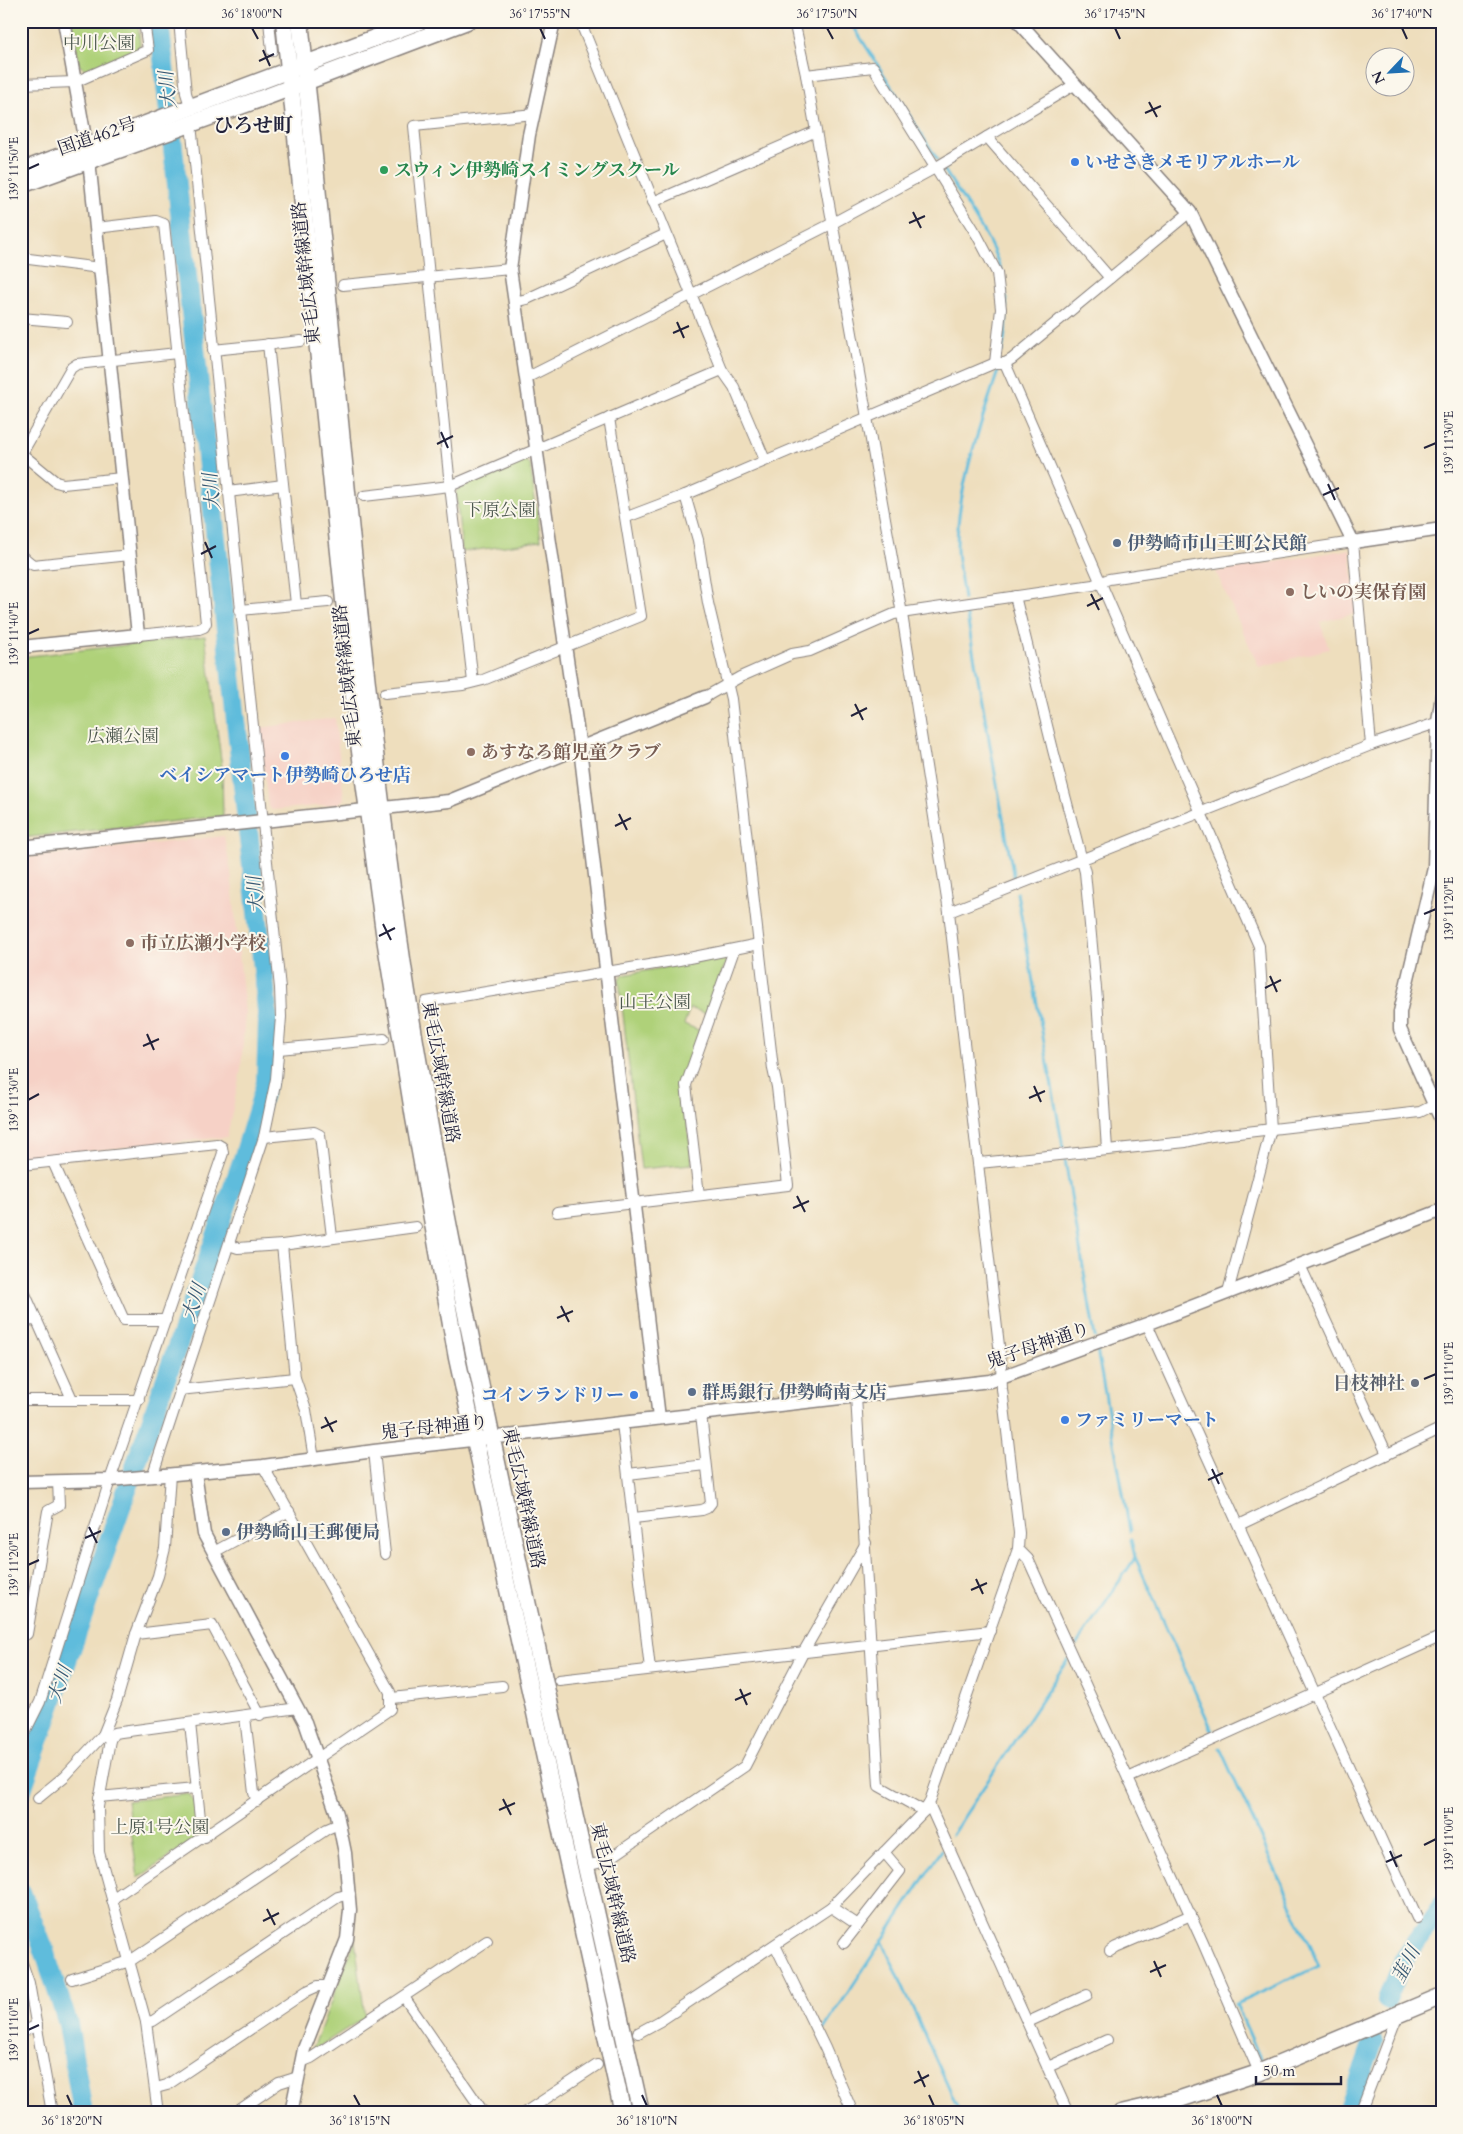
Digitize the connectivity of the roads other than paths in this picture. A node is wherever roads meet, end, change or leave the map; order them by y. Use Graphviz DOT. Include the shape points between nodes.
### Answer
graph roads {
  1 [pos="64,21"];
  2 [pos="144,21"];
  3 [pos="179,21"];
  4 [pos="269,21"];
  5 [pos="284,21"];
  6 [pos="300,21"];
  7 [pos="420,21"];
  8 [pos="467,21"];
  9 [pos="554,21"];
  10 [pos="580,21"];
  11 [pos="794,21"];
  12 [pos="1018,21"];
  13 [pos="272,51"];
  14 [pos="296,68"];
  15 [pos="806,75"];
  16 [pos="75,82"];
  17 [pos="306,82"];
  18 [pos="21,84"];
  19 [pos="1074,85"];
  20 [pos="289,88"];
  21 [pos="534,114"];
  22 [pos="188,118"];
  23 [pos="814,132"];
  24 [pos="986,137"];
  25 [pos="88,153"];
  26 [pos="935,168"];
  27 [pos="21,171"];
  28 [pos="21,185"];
  29 [pos="653,202"];
  30 [pos="1190,212"];
  31 [pos="831,224"];
  32 [pos="96,228"];
  33 [pos="666,234"];
  34 [pos="21,258"];
  35 [pos="100,268"];
  36 [pos="510,269"];
  37 [pos="429,276"];
  38 [pos="1110,278"];
  39 [pos="344,285"];
  40 [pos="691,296"];
  41 [pos="514,302"];
  42 [pos="21,318"];
  43 [pos="68,322"];
  44 [pos="301,341"];
  45 [pos="268,344"];
  46 [pos="213,350"];
  47 [pos="177,353"];
  48 [pos="109,360"];
  49 [pos="1000,363"];
  50 [pos="722,370"];
  51 [pos="526,378"];
  52 [pos="866,416"];
  53 [pos="609,418"];
  54 [pos="536,449"];
  55 [pos="22,454"];
  56 [pos="765,460"];
  57 [pos="122,478"];
  58 [pos="283,485"];
  59 [pos="450,486"];
  60 [pos="228,492"];
  61 [pos="684,495"];
  62 [pos="364,496"];
  63 [pos="627,517"];
  64 [pos="1442,529"];
  65 [pos="1353,542"];
  66 [pos="21,555"];
  67 [pos="130,555"];
  68 [pos="1102,582"];
  69 [pos="1015,596"];
  70 [pos="328,602"];
  71 [pos="296,604"];
  72 [pos="240,610"];
  73 [pos="902,614"];
  74 [pos="138,635"];
  75 [pos="21,647"];
  76 [pos="565,647"];
  77 [pos="473,682"];
  78 [pos="728,684"];
  79 [pos="385,693"];
  80 [pos="1442,695"];
  81 [pos="705,697"];
  82 [pos="1440,721"];
  83 [pos="1372,745"];
  84 [pos="580,748"];
  85 [pos="375,809"];
  86 [pos="1202,812"];
  87 [pos="261,822"];
  88 [pos="21,847"];
  89 [pos="1083,860"];
  90 [pos="949,912"];
  91 [pos="759,944"];
  92 [pos="734,950"];
  93 [pos="608,972"];
  94 [pos="426,1002"];
  95 [pos="384,1039"];
  96 [pos="279,1049"];
  97 [pos="1438,1101"];
  98 [pos="1442,1122"];
  99 [pos="1272,1129"];
  100 [pos="264,1137"];
  101 [pos="1106,1149"];
  102 [pos="53,1162"];
  103 [pos="978,1163"];
  104 [pos="21,1165"];
  105 [pos="699,1195"];
  106 [pos="634,1203"];
  107 [pos="1442,1210"];
  108 [pos="557,1212"];
  109 [pos="416,1227"];
  110 [pos="332,1238"];
  111 [pos="229,1245"];
  112 [pos="282,1245"];
  113 [pos="1300,1265"];
  114 [pos="21,1285"];
  115 [pos="1228,1292"];
  116 [pos="21,1320"];
  117 [pos="37,1320"];
  118 [pos="166,1320"];
  119 [pos="1147,1324"];
  120 [pos="295,1378"];
  121 [pos="1002,1378"];
  122 [pos="180,1390"];
  123 [pos="856,1396"];
  124 [pos="72,1399"];
  125 [pos="21,1400"];
  126 [pos="139,1400"];
  127 [pos="701,1414"];
  128 [pos="659,1418"];
  129 [pos="622,1423"];
  130 [pos="1442,1428"];
  131 [pos="492,1439"];
  132 [pos="474,1440"];
  133 [pos="374,1451"];
  134 [pos="1386,1454"];
  135 [pos="314,1459"];
  136 [pos="706,1465"];
  137 [pos="263,1466"];
  138 [pos="195,1473"];
  139 [pos="170,1474"];
  140 [pos="628,1474"];
  141 [pos="149,1477"];
  142 [pos="114,1479"];
  143 [pos="58,1481"];
  144 [pos="21,1482"];
  145 [pos="289,1511"];
  146 [pos="634,1518"];
  147 [pos="1239,1525"];
  148 [pos="866,1543"];
  149 [pos="1018,1548"];
  150 [pos="214,1552"];
  151 [pos="385,1554"];
  152 [pos="990,1631"];
  153 [pos="27,1634"];
  154 [pos="136,1634"];
  155 [pos="1442,1636"];
  156 [pos="870,1644"];
  157 [pos="804,1651"];
  158 [pos="650,1669"];
  159 [pos="559,1680"];
  160 [pos="502,1686"];
  161 [pos="1314,1695"];
  162 [pos="392,1698"];
  163 [pos="298,1708"];
  164 [pos="260,1715"];
  165 [pos="245,1717"];
  166 [pos="190,1723"];
  167 [pos="106,1738"];
  168 [pos="21,1740"];
  169 [pos="318,1759"];
  170 [pos="1128,1778"];
  171 [pos="196,1788"];
  172 [pos="99,1797"];
  173 [pos="38,1798"];
  174 [pos="257,1801"];
  175 [pos="926,1808"];
  176 [pos="339,1824"];
  177 [pos="205,1837"];
  178 [pos="884,1852"];
  179 [pos="586,1866"];
  180 [pos="350,1894"];
  181 [pos="112,1899"];
  182 [pos="831,1907"];
  183 [pos="1190,1916"];
  184 [pos="1417,1918"];
  185 [pos="858,1925"];
  186 [pos="487,1941"];
  187 [pos="844,1943"];
  188 [pos="775,1945"];
  189 [pos="1110,1951"];
  190 [pos="21,1960"];
  191 [pos="130,1961"];
  192 [pos="72,1979"];
  193 [pos="329,1986"];
  194 [pos="1087,1995"];
  195 [pos="1442,1996"];
  196 [pos="404,1997"];
  197 [pos="1398,2014"];
  198 [pos="146,2022"];
  199 [pos="1028,2022"];
  200 [pos="37,2025"];
  201 [pos="21,2033"];
  202 [pos="638,2033"];
  203 [pos="1107,2040"];
  204 [pos="301,2062"];
  205 [pos="596,2066"];
  206 [pos="1048,2067"];
  207 [pos="1258,2073"];
  208 [pos="298,2077"];
  209 [pos="156,2088"];
  210 [pos="52,2113"];
  211 [pos="158,2113"];
  212 [pos="235,2113"];
  213 [pos="291,2113"];
  214 [pos="484,2113"];
  215 [pos="524,2113"];
  216 [pos="623,2113"];
  217 [pos="641,2113"];
  218 [pos="853,2113"];
  219 [pos="1068,2113"];
  220 [pos="1121,2113"];
  221 [pos="1360,2113"];
  1 -- 16 [label="street"];
  2 -- 16 [label="street" via="148,50"];
  3 -- 22 [label="street"];
  4 -- 13 [label="street"];
  5 -- 14 [label="main road, 東毛広域幹線道路"];
  6 -- 14 [label="main road, 東毛広域幹線道路"];
  7 -- 14 [label="main road, 国道462号"];
  8 -- 17 [label="main road, 国道462号"];
  9 -- 21 [label="street"];
  10 -- 29 [label="street"];
  11 -- 15 [label="street"];
  12 -- 19 [label="street"];
  14 -- 17 [label="main road, 東毛広域幹線道路"];
  14 -- 20 [label="main road, 東毛広域幹線道路"];
  14 -- 22 [label="main road, 国道462号"];
  15 -- 23 [label="street"];
  15 -- 26 [label="street" via="873,67"];
  16 -- 18 [label="street"];
  16 -- 25 [label="street"];
  17 -- 20 [label="main road, 国道462号"];
  17 -- 85 [label="main road, 東毛広域幹線道路" via="370,712"];
  19 -- 24 [label="street"];
  19 -- 30 [label="street"];
  20 -- 22 [label="main road, 国道462号"];
  20 -- 85 [label="main road, 東毛広域幹線道路"];
  21 -- 36 [label="street"];
  21 -- 37 [label="street" via="414,126"];
  22 -- 25 [label="main road, 国道462号"];
  22 -- 46 [label="street"];
  23 -- 29 [label="street"];
  23 -- 31 [label="street"];
  24 -- 26 [label="street"];
  24 -- 38 [label="street"];
  25 -- 27 [label="main road, 国道462号"];
  25 -- 28 [label="main road, 国道462号"];
  25 -- 32 [label="street"];
  26 -- 31 [label="street"];
  26 -- 49 [label="street" via="997,273 1001,309"];
  29 -- 33 [label="street"];
  30 -- 38 [label="street"];
  30 -- 65 [label="street"];
  31 -- 40 [label="street"];
  31 -- 52 [label="street"];
  32 -- 35 [label="street"];
  32 -- 47 [label="street" via="156,221 164,224"];
  33 -- 40 [label="street"];
  33 -- 41 [label="street" via="527,299"];
  34 -- 35 [label="street"];
  35 -- 48 [label="street"];
  36 -- 37 [label="street"];
  36 -- 41 [label="street"];
  37 -- 39 [label="street"];
  37 -- 59 [label="street"];
  38 -- 49 [label="street" via="1012,359"];
  40 -- 50 [label="street"];
  40 -- 51 [label="street"];
  41 -- 51 [label="street"];
  42 -- 43 [label="street"];
  44 -- 45 [label="street"];
  45 -- 46 [label="street"];
  45 -- 58 [label="street"];
  46 -- 60 [label="street"];
  47 -- 48 [label="street"];
  47 -- 74 [label="street" via="206,623 199,629"];
  48 -- 55 [label="street" via="77,364 67,372"];
  48 -- 57 [label="street"];
  49 -- 52 [label="street"];
  49 -- 68 [label="street"];
  50 -- 53 [label="street"];
  50 -- 56 [label="street" via="734,387"];
  51 -- 54 [label="street"];
  52 -- 56 [label="street"];
  52 -- 73 [label="street"];
  53 -- 54 [label="street"];
  53 -- 63 [label="street"];
  54 -- 59 [label="street"];
  54 -- 76 [label="street"];
  55 -- 57 [label="street" via="62,484"];
  56 -- 61 [label="street"];
  57 -- 67 [label="street"];
  58 -- 60 [label="street"];
  58 -- 71 [label="street"];
  59 -- 62 [label="street"];
  59 -- 77 [label="street"];
  60 -- 72 [label="street"];
  61 -- 63 [label="street"];
  61 -- 78 [label="street" via="698,540 708,603"];
  63 -- 76 [label="street" via="641,616"];
  64 -- 65 [label="street"];
  65 -- 68 [label="street" via="1109,578"];
  65 -- 83 [label="street"];
  66 -- 67 [label="street" via="33,565"];
  67 -- 74 [label="street"];
  68 -- 69 [label="street"];
  68 -- 86 [label="street"];
  69 -- 73 [label="street"];
  69 -- 89 [label="street"];
  70 -- 71 [label="street"];
  71 -- 72 [label="street"];
  72 -- 87 [label="street"];
  73 -- 78 [label="street" via="894,614 810,651 792,654"];
  73 -- 90 [label="street"];
  74 -- 75 [label="street"];
  76 -- 77 [label="street"];
  76 -- 84 [label="street"];
  77 -- 79 [label="street"];
  78 -- 81 [label="street"];
  78 -- 91 [label="street"];
  80 -- 82 [label="street"];
  81 -- 84 [label="street"];
  82 -- 83 [label="street"];
  82 -- 97 [label="street" via="1434,868 1400,1012 1400,1029"];
  83 -- 86 [label="street"];
  84 -- 85 [label="street" via="449,801"];
  84 -- 93 [label="street"];
  85 -- 87 [label="street"];
  85 -- 131 [label="main road, 東毛広域幹線道路" via="428,1117"];
  85 -- 132 [label="main road, 東毛広域幹線道路" via="414,1118"];
  86 -- 89 [label="street"];
  86 -- 99 [label="street" via="1259,946"];
  87 -- 88 [label="street"];
  87 -- 96 [label="street" via="280,988"];
  89 -- 90 [label="street"];
  89 -- 101 [label="street" via="1097,999"];
  90 -- 103 [label="street"];
  91 -- 92 [label="street"];
  91 -- 105 [label="street" via="788,1185"];
  92 -- 93 [label="street"];
  92 -- 105 [label="street" via="686,1085"];
  93 -- 94 [label="street"];
  93 -- 106 [label="street"];
  95 -- 96 [label="street"];
  96 -- 100 [label="street"];
  97 -- 98 [label="street"];
  97 -- 99 [label="street" via="1420,1112"];
  99 -- 101 [label="street" via="1186,1142"];
  99 -- 115 [label="street"];
  100 -- 110 [label="street" via="314,1132 320,1135"];
  100 -- 111 [label="street"];
  101 -- 103 [label="street"];
  102 -- 104 [label="street"];
  102 -- 118 [label="street" via="124,1320"];
  102 -- 118 [label="street" via="217,1144 222,1147 223,1153"];
  103 -- 121 [label="street"];
  105 -- 106 [label="street"];
  106 -- 108 [label="street"];
  106 -- 128 [label="street"];
  107 -- 113 [label="street, 鬼子母神通り"];
  109 -- 110 [label="street"];
  110 -- 112 [label="street"];
  111 -- 112 [label="street" via="238,1248"];
  111 -- 122 [label="street"];
  112 -- 120 [label="street"];
  113 -- 115 [label="street, 鬼子母神通り"];
  113 -- 134 [label="street"];
  114 -- 117 [label="street"];
  115 -- 119 [label="street, 鬼子母神通り"];
  116 -- 117 [label="street"];
  117 -- 124 [label="street"];
  118 -- 126 [label="street"];
  119 -- 121 [label="street, 鬼子母神通り"];
  119 -- 147 [label="street"];
  120 -- 122 [label="street"];
  120 -- 135 [label="street" via="306,1410"];
  121 -- 123 [label="street, 鬼子母神通り"];
  121 -- 149 [label="street"];
  122 -- 141 [label="street"];
  123 -- 127 [label="street, 鬼子母神通り"];
  123 -- 148 [label="street"];
  124 -- 125 [label="street"];
  124 -- 126 [label="street"];
  126 -- 142 [label="street"];
  127 -- 128 [label="street, 鬼子母神通り"];
  127 -- 136 [label="street"];
  128 -- 129 [label="street, 鬼子母神通り"];
  129 -- 131 [label="street, 鬼子母神通り"];
  129 -- 140 [label="street"];
  130 -- 134 [label="street"];
  131 -- 132 [label="street, 鬼子母神通り"];
  131 -- 179 [label="main road, 東毛広域幹線道路"];
  132 -- 133 [label="street, 鬼子母神通り"];
  132 -- 216 [label="main road, 東毛広域幹線道路"];
  133 -- 135 [label="street, 鬼子母神通り"];
  133 -- 151 [label="street"];
  134 -- 147 [label="street"];
  135 -- 137 [label="street, 鬼子母神通り"];
  136 -- 140 [label="street"];
  136 -- 146 [label="street" via="710,1503 707,1508"];
  137 -- 138 [label="street, 鬼子母神通り"];
  137 -- 145 [label="street"];
  138 -- 139 [label="street, 鬼子母神通り"];
  138 -- 150 [label="street" via="201,1524"];
  139 -- 141 [label="street, 鬼子母神通り"];
  139 -- 154 [label="street" via="165,1548"];
  140 -- 146 [label="street"];
  141 -- 142 [label="street, 鬼子母神通り"];
  142 -- 143 [label="street"];
  142 -- 168 [label="street" via="40,1702"];
  143 -- 144 [label="street"];
  143 -- 153 [label="street" via="59,1505 48,1511"];
  145 -- 150 [label="street"];
  145 -- 162 [label="street"];
  146 -- 158 [label="street"];
  147 -- 161 [label="street"];
  148 -- 156 [label="street"];
  148 -- 157 [label="street"];
  149 -- 152 [label="street"];
  149 -- 170 [label="street" via="1028,1559"];
  150 -- 163 [label="street"];
  152 -- 156 [label="street"];
  152 -- 175 [label="street"];
  154 -- 164 [label="street" via="212,1625"];
  154 -- 167 [label="street"];
  155 -- 161 [label="street"];
  156 -- 157 [label="street"];
  156 -- 175 [label="street" via="879,1786"];
  157 -- 158 [label="street"];
  157 -- 179 [label="street" via="745,1766 610,1859"];
  158 -- 159 [label="street"];
  160 -- 162 [label="street"];
  161 -- 170 [label="street"];
  161 -- 184 [label="street"];
  162 -- 169 [label="street" via="390,1709 385,1714"];
  163 -- 164 [label="street"];
  163 -- 169 [label="street"];
  164 -- 165 [label="street"];
  165 -- 166 [label="street"];
  165 -- 174 [label="street"];
  166 -- 167 [label="street" via="114,1733"];
  166 -- 171 [label="street"];
  167 -- 172 [label="street"];
  167 -- 173 [label="street"];
  169 -- 174 [label="street"];
  169 -- 176 [label="street"];
  170 -- 183 [label="street"];
  171 -- 172 [label="street"];
  171 -- 177 [label="street"];
  172 -- 181 [label="street" via="100,1852"];
  174 -- 177 [label="street"];
  175 -- 178 [label="street"];
  175 -- 199 [label="street"];
  176 -- 180 [label="street"];
  176 -- 191 [label="street"];
  177 -- 181 [label="street"];
  178 -- 182 [label="street"];
  178 -- 185 [label="street" via="900,1871"];
  179 -- 217 [label="main road, 東毛広域幹線道路"];
  180 -- 193 [label="street" via="350,1927"];
  180 -- 198 [label="street" via="338,1897 153,2021"];
  181 -- 191 [label="street"];
  182 -- 185 [label="street"];
  182 -- 188 [label="street"];
  183 -- 189 [label="street"];
  183 -- 207 [label="street"];
  185 -- 187 [label="street"];
  186 -- 196 [label="street"];
  188 -- 202 [label="street"];
  188 -- 218 [label="street"];
  190 -- 200 [label="street"];
  191 -- 192 [label="street"];
  191 -- 198 [label="street"];
  193 -- 204 [label="street"];
  193 -- 209 [label="street" via="307,1991 167,2085"];
  194 -- 199 [label="street"];
  195 -- 197 [label="main road"];
  196 -- 204 [label="street"];
  196 -- 214 [label="street"];
  197 -- 207 [label="main road"];
  197 -- 221 [label="street"];
  198 -- 209 [label="street"];
  199 -- 206 [label="street"];
  200 -- 201 [label="street"];
  200 -- 210 [label="street"];
  203 -- 206 [label="street"];
  204 -- 208 [label="street"];
  205 -- 215 [label="street"];
  206 -- 219 [label="street"];
  207 -- 220 [label="main road" via="1177,2100"];
  208 -- 212 [label="street" via="279,2083"];
  208 -- 213 [label="street"];
  209 -- 211 [label="street"];
}
